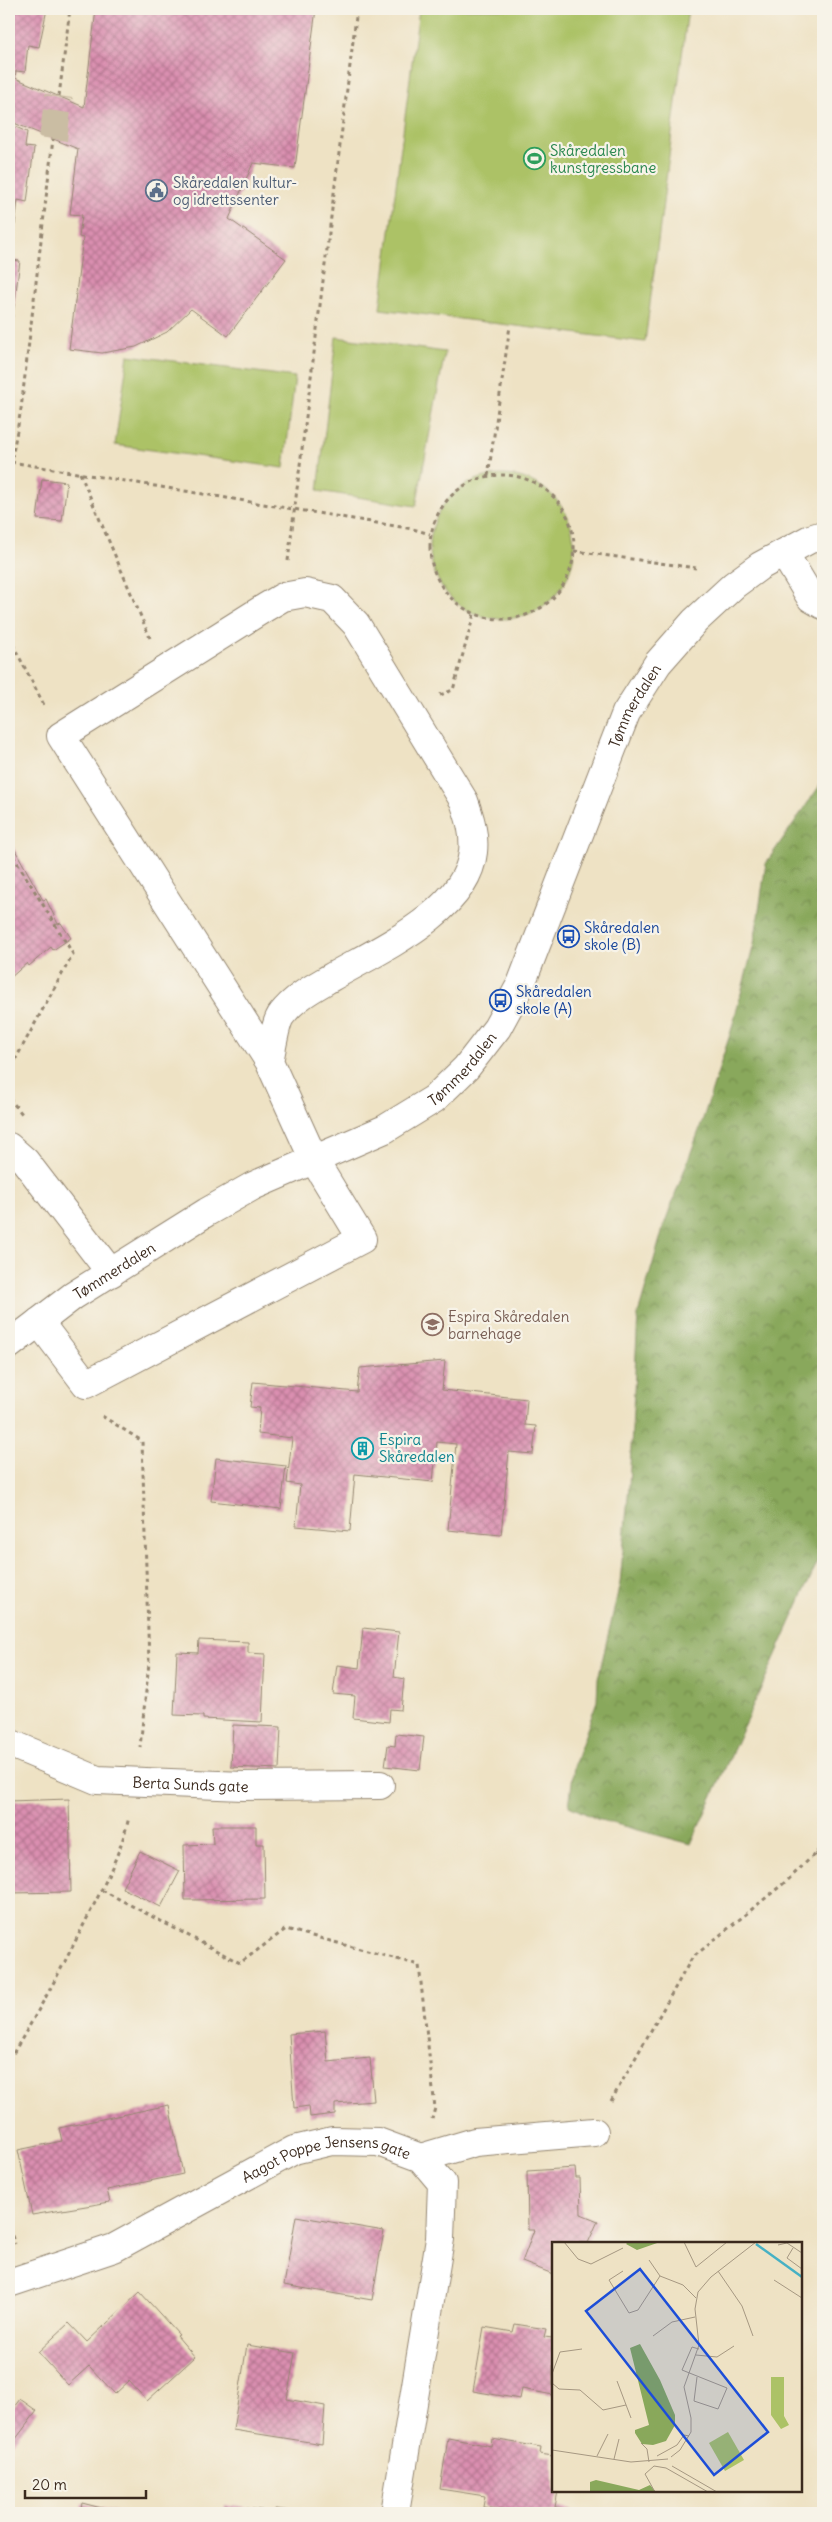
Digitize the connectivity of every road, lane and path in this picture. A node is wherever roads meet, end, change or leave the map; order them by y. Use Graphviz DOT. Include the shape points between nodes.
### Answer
graph roads {
  1 [pos="70,9"];
  2 [pos="356,9"];
  3 [pos="59,96"];
  4 [pos="53,139"];
  5 [pos="510,326"];
  6 [pos="11,462"];
  7 [pos="80,473"];
  8 [pos="9,474"];
  9 [pos="488,476"];
  10 [pos="430,534"];
  11 [pos="823,534"];
  12 [pos="574,551"];
  13 [pos="784,553"];
  14 [pos="696,568"];
  15 [pos="283,598"];
  16 [pos="823,605"];
  17 [pos="474,614"];
  18 [pos="9,637"];
  19 [pos="164,672"];
  20 [pos="408,709"];
  21 [pos="61,736"];
  22 [pos="9,849"];
  23 [pos="269,1062"];
  24 [pos="9,1070"];
  25 [pos="9,1147"];
  26 [pos="314,1160"];
  27 [pos="111,1273"];
  28 [pos="39,1322"];
  29 [pos="9,1345"];
  30 [pos="95,1412"];
  31 [pos="9,1743"];
  32 [pos="137,1783"];
  33 [pos="380,1785"];
  34 [pos="823,1846"];
  35 [pos="815,1854"];
  36 [pos="823,1860"];
  37 [pos="102,1890"];
  38 [pos="9,2060"];
  39 [pos="435,2108"];
  40 [pos="594,2132"];
  41 [pos="421,2158"];
  42 [pos="9,2283"];
  43 [pos="395,2513"];
  1 -- 3 [label="path"];
  2 -- 15 [label="path"];
  4 -- 6 [label="path" via="21,409"];
  5 -- 9 [label="path"];
  6 -- 7 [label="path"];
  6 -- 8 [label="path"];
  7 -- 10 [label="path"];
  7 -- 19 [label="path"];
  9 -- 10 [label="path" via="468,483 451,496 438,514"];
  9 -- 12 [label="path" via="511,475 531,481 550,493 564,509 573,529"];
  10 -- 17 [label="path" via="431,559 438,582 454,600"];
  11 -- 13 [label="street, Tømmerdalen"];
  12 -- 14 [label="path"];
  12 -- 17 [label="path" via="570,573 559,593 542,609 520,618 497,620"];
  13 -- 16 [label="street" via="811,598"];
  13 -- 26 [label="street, Tømmerdalen" via="734,585 695,621 658,662 626,714 521,984 497,1028 466,1068 434,1098 385,1129"];
  15 -- 19 [label="street"];
  15 -- 20 [label="street" via="305,593 332,599 356,624"];
  17 -- 20 [label="path" via="453,690"];
  18 -- 21 [label="path"];
  19 -- 21 [label="street"];
  20 -- 23 [label="street" via="464,801 473,826 473,854 464,879 448,902 423,923 301,996 280,1015"];
  21 -- 23 [label="street"];
  22 -- 24 [label="path" via="73,954"];
  23 -- 26 [label="street"];
  25 -- 27 [label="street" via="25,1161"];
  26 -- 27 [label="street, Tømmerdalen" via="253,1186"];
  26 -- 28 [label="street" via="362,1239 86,1384"];
  27 -- 28 [label="street, Tømmerdalen"];
  28 -- 29 [label="street, Tømmerdalen"];
  30 -- 32 [label="path" via="142,1441 149,1663"];
  31 -- 32 [label="street, Berta Sunds gate" via="97,1780"];
  32 -- 33 [label="street, Berta Sunds gate"];
  32 -- 37 [label="path" via="123,1841"];
  34 -- 35 [label="path"];
  35 -- 36 [label="path"];
  35 -- 40 [label="path" via="692,1958"];
  37 -- 38 [label="path" via="43,2005"];
  37 -- 39 [label="path" via="240,1963 286,1929 418,1964"];
  40 -- 41 [label="street" via="475,2142"];
  41 -- 42 [label="street, Aagot Poppe Jensens gate" via="378,2142 332,2141 294,2150 114,2248"];
  41 -- 43 [label="street, Aagot Poppe Jensens gate" via="442,2183 440,2240"];
}
